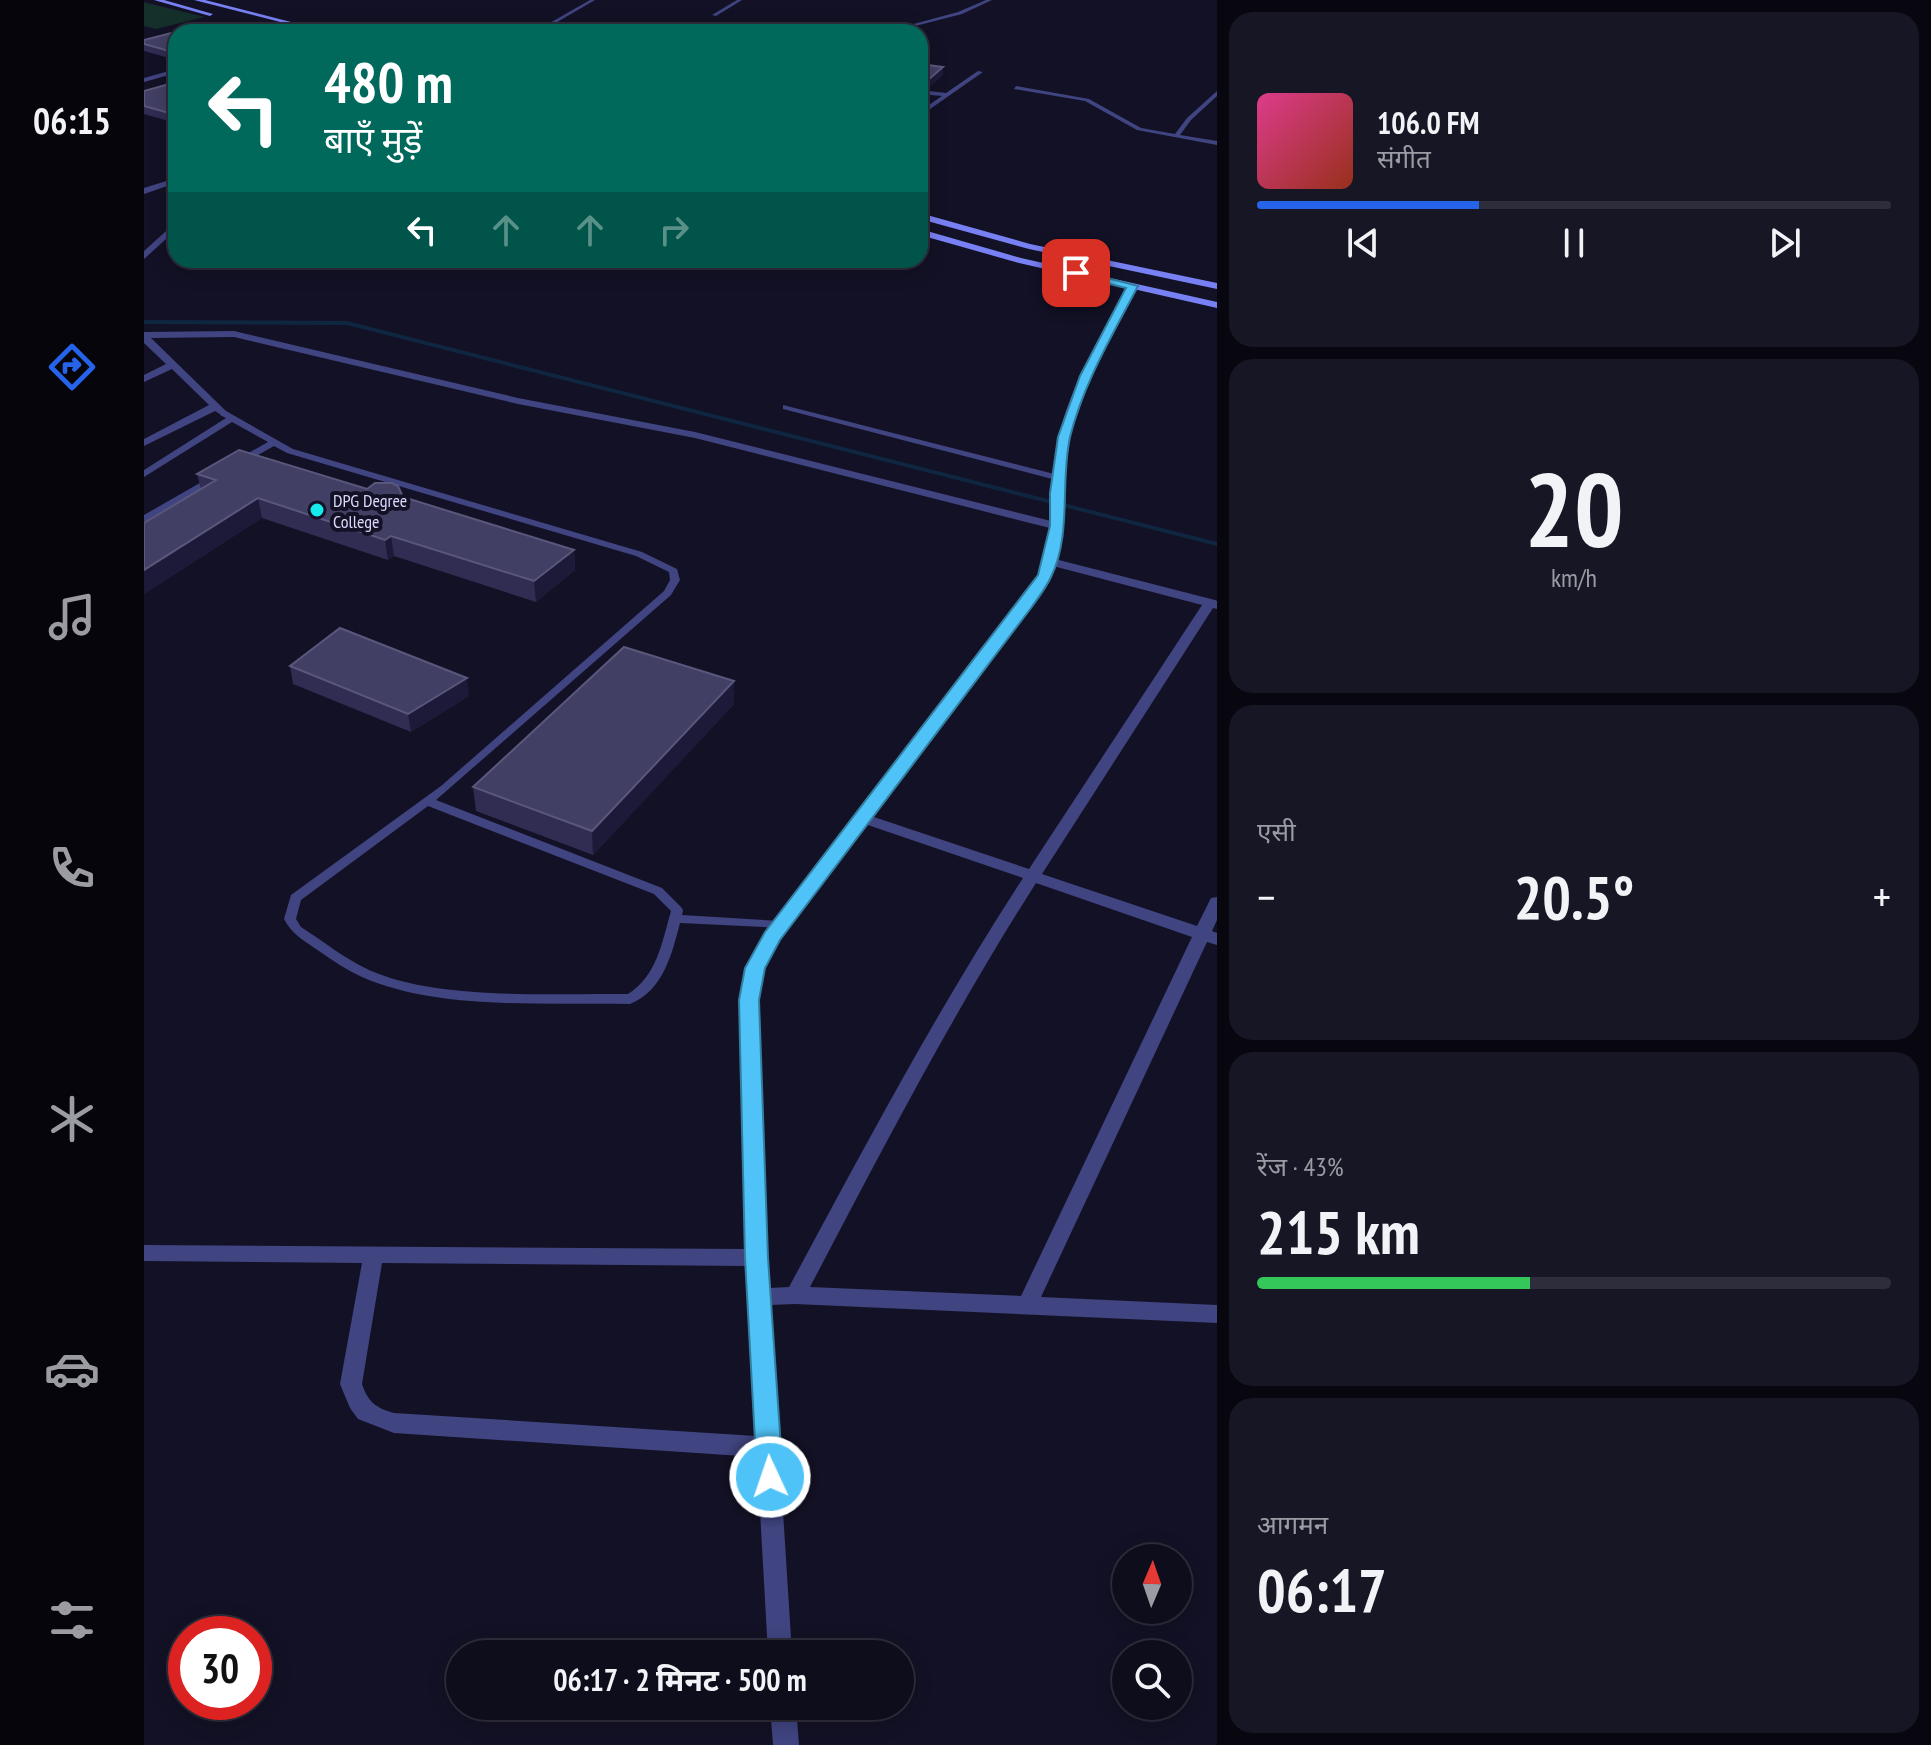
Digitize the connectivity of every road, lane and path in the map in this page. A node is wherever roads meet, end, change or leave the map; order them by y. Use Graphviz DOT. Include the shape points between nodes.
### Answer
graph roads {
  1 [pos="157,0"];
  2 [pos="197,0"];
  3 [pos="252,0"];
  4 [pos="276,0"];
  5 [pos="593,0"];
  6 [pos="740,0"];
  7 [pos="990,0"];
  8 [pos="714,15"];
  9 [pos="226,18"];
  10 [pos="294,24"];
  11 [pos="550,24"];
  12 [pos="917,24"];
  13 [pos="980,72"];
  14 [pos="168,73"];
  15 [pos="144,80"];
  16 [pos="1016,88"];
  17 [pos="928,93"];
  18 [pos="1217,93"];
  19 [pos="947,95"];
  20 [pos="928,108"];
  21 [pos="1176,136"];
  22 [pos="1217,143"];
  23 [pos="168,183"];
  24 [pos="144,191"];
  25 [pos="928,218"];
  26 [pos="168,233"];
  27 [pos="928,234"];
  28 [pos="144,256"];
  29 [pos="1132,286"];
  30 [pos="1217,286"];
  31 [pos="1217,305"];
  32 [pos="144,336"];
  33 [pos="172,365"];
  34 [pos="144,379"];
  35 [pos="786,407"];
  36 [pos="223,413"];
  37 [pos="144,443"];
  38 [pos="273,443"];
  39 [pos="234,466"];
  40 [pos="221,473"];
  41 [pos="144,474"];
  42 [pos="1059,478"];
  43 [pos="1057,510"];
  44 [pos="144,519"];
  45 [pos="1049,561"];
  46 [pos="1213,604"];
  47 [pos="427,801"];
  48 [pos="862,818"];
  49 [pos="1032,877"];
  50 [pos="1217,902"];
  51 [pos="675,919"];
  52 [pos="780,925"];
  53 [pos="1209,937"];
  54 [pos="144,1253"];
  55 [pos="373,1256"];
  56 [pos="757,1258"];
  57 [pos="795,1295"];
  58 [pos="761,1297"];
  59 [pos="1026,1307"];
  60 [pos="1217,1314"];
  61 [pos="769,1447"];
  62 [pos="779,1640"];
  63 [pos="784,1720"];
  64 [pos="786,1745"];
  1 -- 9 [label="main road"];
  2 -- 10 [label="main road"];
  3 -- 4 [label="lane"];
  5 -- 11 [label="lane"];
  6 -- 8 [label="lane"];
  7 -- 12 [label="lane"];
  13 -- 19 [label="lane"];
  14 -- 15 [label="lane"];
  16 -- 21 [label="lane" via="1087,100 1131,126"];
  17 -- 19 [label="lane"];
  18 -- 21 [label="lane"];
  19 -- 20 [label="lane"];
  21 -- 22 [label="lane"];
  23 -- 24 [label="street"];
  25 -- 30 [label="main road"];
  26 -- 28 [label="street"];
  27 -- 29 [label="main road"];
  29 -- 31 [label="main road"];
  29 -- 42 [label="street" via="1073,408"];
  32 -- 33 [label="street"];
  32 -- 43 [label="street" via="234,334 518,401"];
  33 -- 34 [label="street"];
  33 -- 36 [label="street"];
  35 -- 42 [label="lane"];
  36 -- 37 [label="street"];
  36 -- 38 [label="lane"];
  36 -- 41 [label="lane"];
  38 -- 39 [label="lane"];
  38 -- 47 [label="lane" via="639,554 674,571 668,593"];
  40 -- 44 [label="lane"];
  42 -- 43 [label="street"];
  43 -- 45 [label="street"];
  45 -- 46 [label="street"];
  45 -- 48 [label="street" via="1026,605"];
  46 -- 49 [label="street"];
  47 -- 51 [label="lane" via="658,891 677,910"];
  47 -- 51 [label="lane" via="295,898 290,919 296,930 372,976 411,987 446,993 630,999 644,992 662,965"];
  48 -- 49 [label="street"];
  48 -- 52 [label="street"];
  49 -- 53 [label="street"];
  49 -- 57 [label="street" via="916,1068"];
  50 -- 53 [label="street"];
  51 -- 52 [label="lane"];
  52 -- 56 [label="street" via="755,968 749,1000"];
  53 -- 59 [label="street"];
  54 -- 55 [label="street"];
  55 -- 56 [label="street"];
  55 -- 61 [label="street" via="351,1384 356,1403 370,1416 394,1423"];
  56 -- 58 [label="street"];
  57 -- 58 [label="street"];
  57 -- 59 [label="street"];
  58 -- 61 [label="street"];
  59 -- 60 [label="street"];
  61 -- 62 [label="street"];
  63 -- 64 [label="street"];
}
